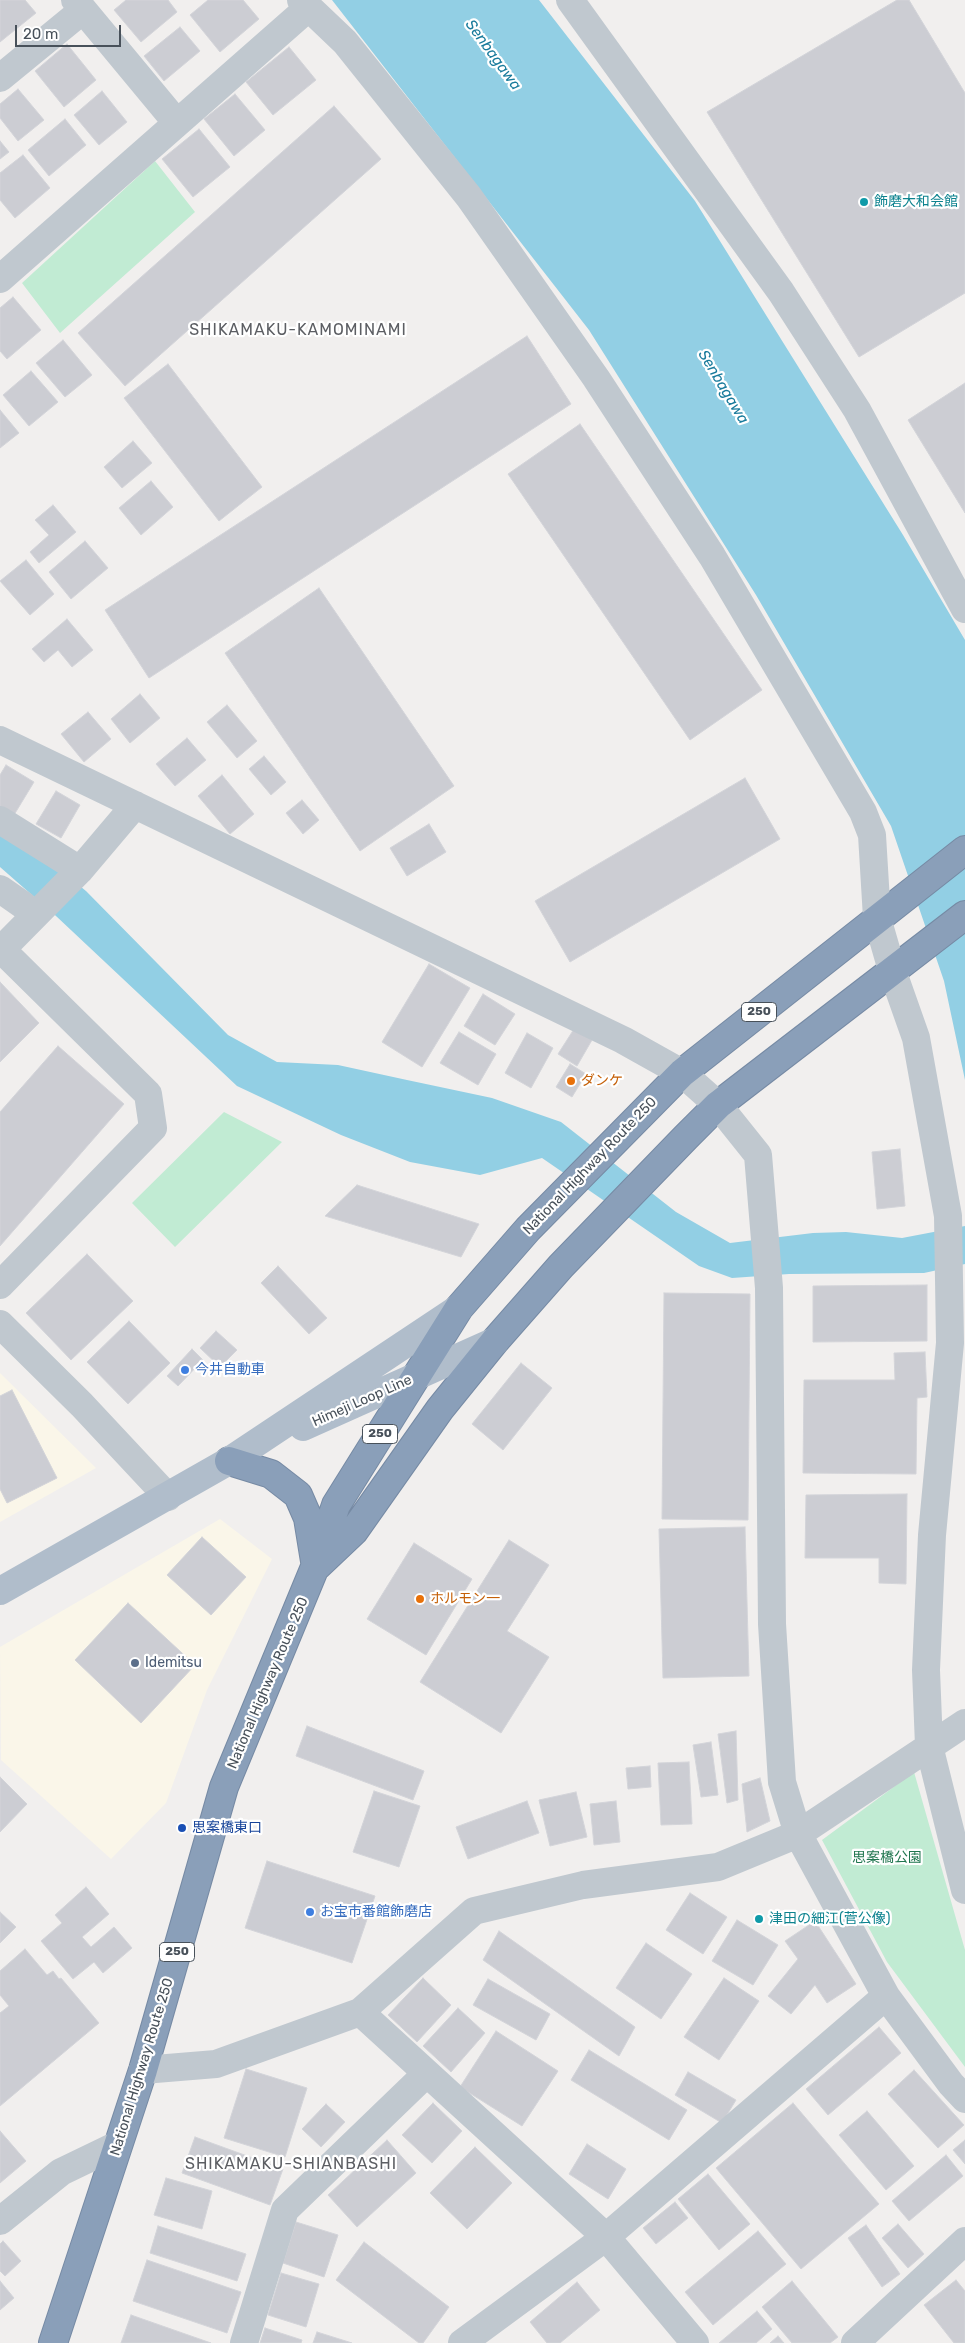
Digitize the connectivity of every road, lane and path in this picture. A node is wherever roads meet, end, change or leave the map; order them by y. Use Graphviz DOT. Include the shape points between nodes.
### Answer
graph roads {
  1 [pos="570,0"];
  2 [pos="304,4"];
  3 [pos="79,5"];
  4 [pos="0,78"];
  5 [pos="177,123"];
  6 [pos="0,279"];
  7 [pos="965,609"];
  8 [pos="0,740"];
  9 [pos="135,805"];
  10 [pos="0,820"];
  11 [pos="965,850"];
  12 [pos="80,870"];
  13 [pos="0,889"];
  14 [pos="24,905"];
  15 [pos="965,915"];
  16 [pos="877,918"];
  17 [pos="1,949"];
  18 [pos="892,970"];
  19 [pos="682,1073"];
  20 [pos="718,1105"];
  21 [pos="0,1285"];
  22 [pos="459,1308"];
  23 [pos="0,1324"];
  24 [pos="495,1341"];
  25 [pos="416,1376"];
  26 [pos="229,1461"];
  27 [pos="168,1497"];
  28 [pos="316,1567"];
  29 [pos="0,1591"];
  30 [pos="965,1723"];
  31 [pos="929,1746"];
  32 [pos="798,1834"];
  33 [pos="965,1890"];
  34 [pos="886,1996"];
  35 [pos="360,2012"];
  36 [pos="143,2070"];
  37 [pos="426,2074"];
  38 [pos="965,2099"];
  39 [pos="118,2145"];
  40 [pos="0,2220"];
  41 [pos="606,2237"];
  42 [pos="965,2241"];
  43 [pos="53,2343"];
  44 [pos="244,2343"];
  45 [pos="462,2343"];
  46 [pos="695,2343"];
  47 [pos="855,2343"];
  1 -- 7 [label="street" via="781,292 857,410"];
  2 -- 5 [label="street"];
  2 -- 16 [label="street" via="345,42 469,198 596,378 712,556 863,812 872,835"];
  3 -- 4 [label="street"];
  3 -- 5 [label="street"];
  5 -- 6 [label="street"];
  8 -- 9 [label="street"];
  9 -- 12 [label="street"];
  9 -- 19 [label="street" via="623,1040"];
  10 -- 12 [label="street"];
  11 -- 16 [label="highway, National Highway Route 250 / 250"];
  12 -- 17 [label="street"];
  13 -- 14 [label="street"];
  15 -- 18 [label="highway, 250"];
  16 -- 18 [label="street"];
  16 -- 19 [label="highway, National Highway Route 250 / 250"];
  17 -- 21 [label="street" via="148,1094 153,1128"];
  18 -- 20 [label="highway, 250"];
  18 -- 31 [label="street" via="916,1038 948,1216 950,1343 932,1535 926,1661"];
  19 -- 20 [label="street"];
  19 -- 22 [label="highway, National Highway Route 250 / 250" via="528,1229"];
  20 -- 24 [label="highway, 250" via="561,1266"];
  20 -- 32 [label="street" via="758,1155 769,1288 772,1624 782,1782"];
  22 -- 25 [label="highway, National Highway Route 250 / 250"];
  22 -- 26 [label="main road, Himeji Loop Line"];
  23 -- 27 [label="street"];
  24 -- 25 [label="main road, Himeji Loop Line"];
  24 -- 28 [label="highway, National Highway Route 250 / 250" via="440,1409 354,1531"];
  25 -- 26 [label="main road, Himeji Loop Line"];
  25 -- 28 [label="highway, National Highway Route 250 / 250" via="336,1505"];
  26 -- 27 [label="main road, Himeji Loop Line"];
  26 -- 28 [label="highway" via="271,1474 298,1495 308,1518"];
  27 -- 29 [label="main road, Himeji Loop Line"];
  28 -- 36 [label="highway, National Highway Route 250 / 250" via="224,1787"];
  30 -- 31 [label="street"];
  31 -- 32 [label="street"];
  31 -- 33 [label="street"];
  32 -- 34 [label="street"];
  32 -- 35 [label="street" via="718,1867 583,1885 474,1911"];
  34 -- 38 [label="street"];
  34 -- 41 [label="street"];
  35 -- 36 [label="street" via="216,2064"];
  35 -- 37 [label="street"];
  36 -- 39 [label="highway, National Highway Route 250 / 250"];
  37 -- 41 [label="street"];
  37 -- 44 [label="street" via="285,2210"];
  39 -- 40 [label="street" via="61,2172"];
  39 -- 43 [label="highway, National Highway Route 250 / 250"];
  41 -- 45 [label="street"];
  41 -- 46 [label="street"];
  42 -- 47 [label="street"];
}
